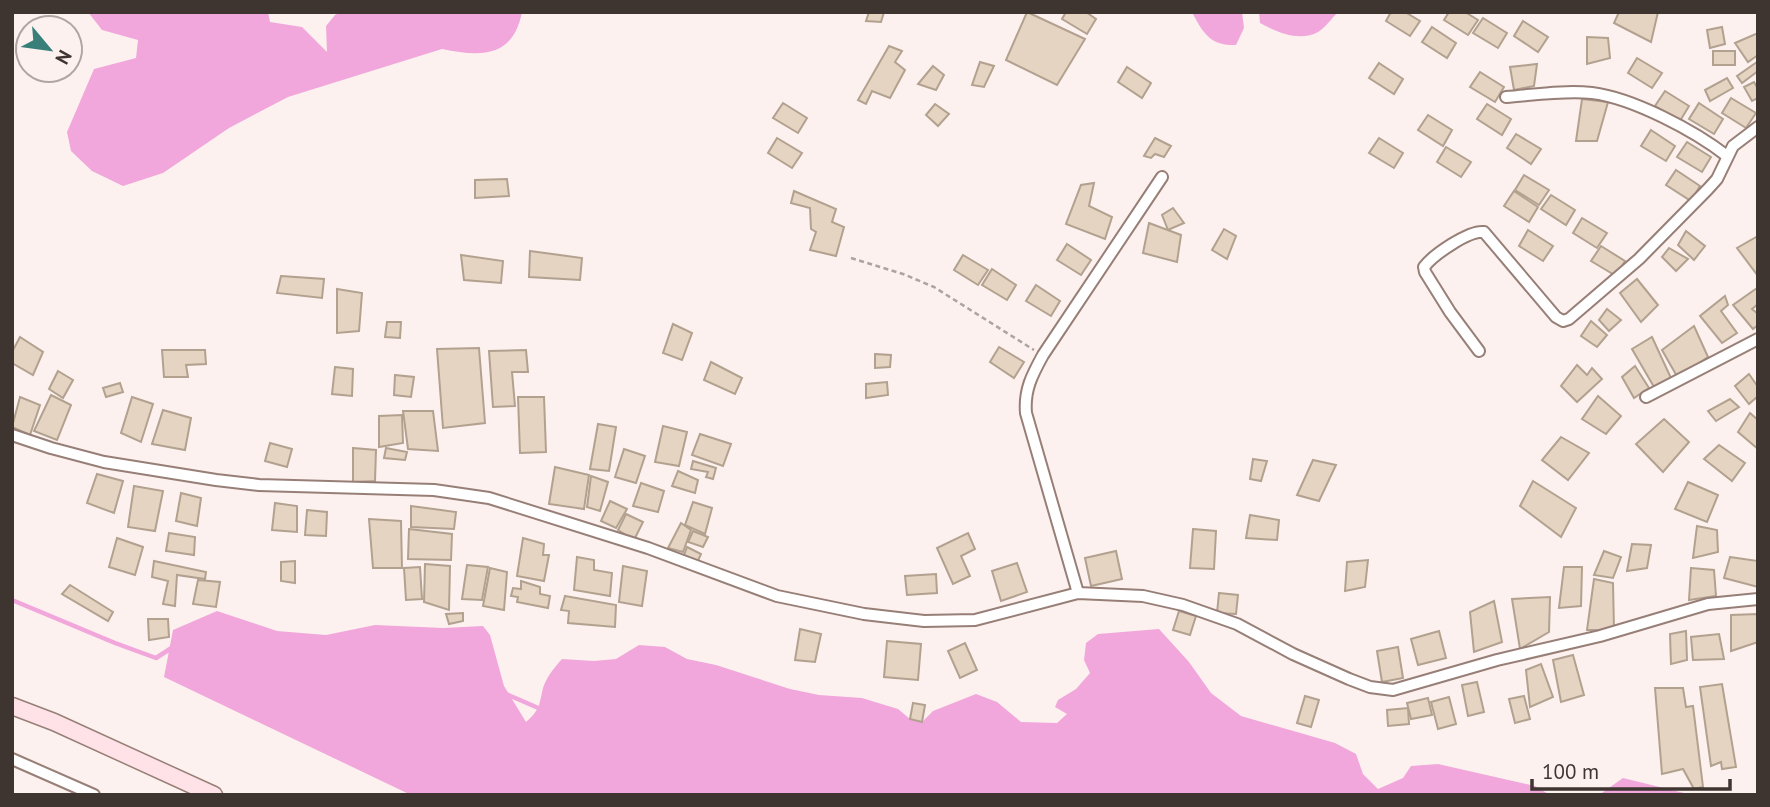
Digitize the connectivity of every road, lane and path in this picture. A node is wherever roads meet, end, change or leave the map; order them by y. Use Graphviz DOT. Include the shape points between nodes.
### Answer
graph roads {
  1 [pos="1506,97"];
  2 [pos="1758,127"];
  3 [pos="1727,156"];
  4 [pos="1163,177"];
  5 [pos="851,258"];
  6 [pos="1758,338"];
  7 [pos="1479,352"];
  8 [pos="1042,355"];
  9 [pos="1646,397"];
  10 [pos="12,435"];
  11 [pos="1078,593"];
  12 [pos="1758,599"];
  13 [pos="12,706"];
  14 [pos="12,759"];
  15 [pos="94,795"];
  16 [pos="214,795"];
  1 -- 3 [label="street" via="1592,93 1614,98 1689,129"];
  2 -- 3 [label="street"];
  3 -- 7 [label="street" via="1708,189 1639,259 1569,319 1556,317 1484,232 1472,233 1430,260 1425,272"];
  4 -- 8 [label="street"];
  5 -- 8 [label="path" via="934,287"];
  6 -- 9 [label="street"];
  8 -- 11 [label="street" via="1029,380 1026,413"];
  10 -- 11 [label="street" via="104,462 216,480 434,490 489,498 648,548 777,596 864,614 924,621 975,620"];
  11 -- 12 [label="street" via="1143,596 1183,605 1370,687 1393,690 1708,604"];
  13 -- 16 [label="street"];
  14 -- 15 [label="street"];
}
